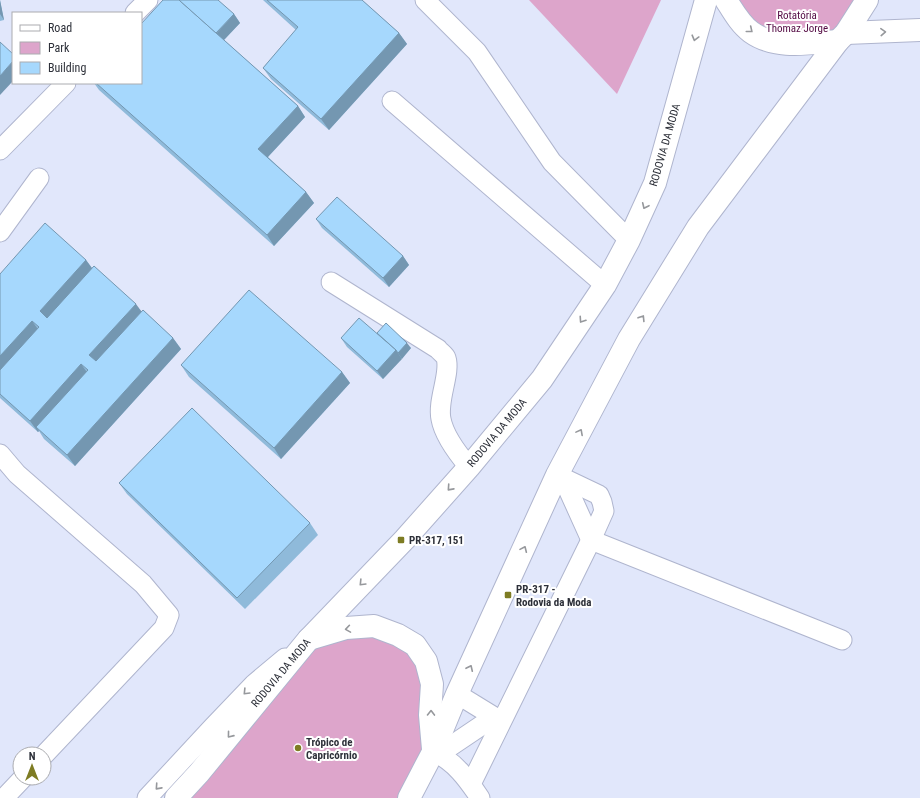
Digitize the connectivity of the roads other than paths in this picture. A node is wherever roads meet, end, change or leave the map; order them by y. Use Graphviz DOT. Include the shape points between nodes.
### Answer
graph roads {
  1 [pos="148,0"];
  2 [pos="425,0"];
  3 [pos="706,0"];
  4 [pos="726,0"];
  5 [pos="867,0"];
  6 [pos="136,12"];
  7 [pos="920,30"];
  8 [pos="842,37"];
  9 [pos="65,84"];
  10 [pos="392,101"];
  11 [pos="0,150"];
  12 [pos="39,178"];
  13 [pos="0,232"];
  14 [pos="629,240"];
  15 [pos="331,282"];
  16 [pos="605,285"];
  17 [pos="0,454"];
  18 [pos="469,467"];
  19 [pos="560,477"];
  20 [pos="591,540"];
  21 [pos="308,640"];
  22 [pos="842,640"];
  23 [pos="457,694"];
  24 [pos="497,719"];
  25 [pos="52,747"];
  26 [pos="436,753"];
  27 [pos="15,786"];
  28 [pos="475,791"];
  29 [pos="412,796"];
  30 [pos="4,798"];
  31 [pos="148,798"];
  32 [pos="176,798"];
  1 -- 6 [label="street"];
  2 -- 14 [label="street" via="477,52 552,162"];
  3 -- 14 [label="highway, RODOVIA DA MODA, one-way" via="655,183"];
  4 -- 8 [label="highway, one-way" via="750,32 764,39 781,43"];
  5 -- 8 [label="highway"];
  8 -- 7 [label="highway, one-way"];
  19 -- 8 [label="highway, one-way" via="629,339 698,227"];
  9 -- 11 [label="street"];
  10 -- 16 [label="street"];
  12 -- 13 [label="street"];
  14 -- 16 [label="highway, RODOVIA DA MODA"];
  15 -- 18 [label="street" via="438,349 446,357 447,366 440,407 441,420 454,448"];
  16 -- 18 [label="highway, RODOVIA DA MODA, one-way" via="542,378"];
  17 -- 25 [label="street" via="17,474 143,584 169,615 164,628"];
  18 -- 21 [label="highway, RODOVIA DA MODA, one-way"];
  19 -- 20 [label="street"];
  19 -- 20 [label="street" via="599,495 604,511"];
  23 -- 19 [label="highway, one-way"];
  20 -- 22 [label="street"];
  20 -- 24 [label="street"];
  26 -- 21 [label="highway, one-way" via="430,716 432,684 426,661 415,645 374,626 346,628"];
  21 -- 31 [label="street, one-way" via="254,684"];
  21 -- 32 [label="highway, RODOVIA DA MODA, one-way"];
  23 -- 24 [label="street"];
  23 -- 26 [label="highway"];
  24 -- 26 [label="street"];
  24 -- 28 [label="street"];
  26 -- 28 [label="street" via="460,770"];
  26 -- 29 [label="highway"];
  27 -- 30 [label="street"];
}
